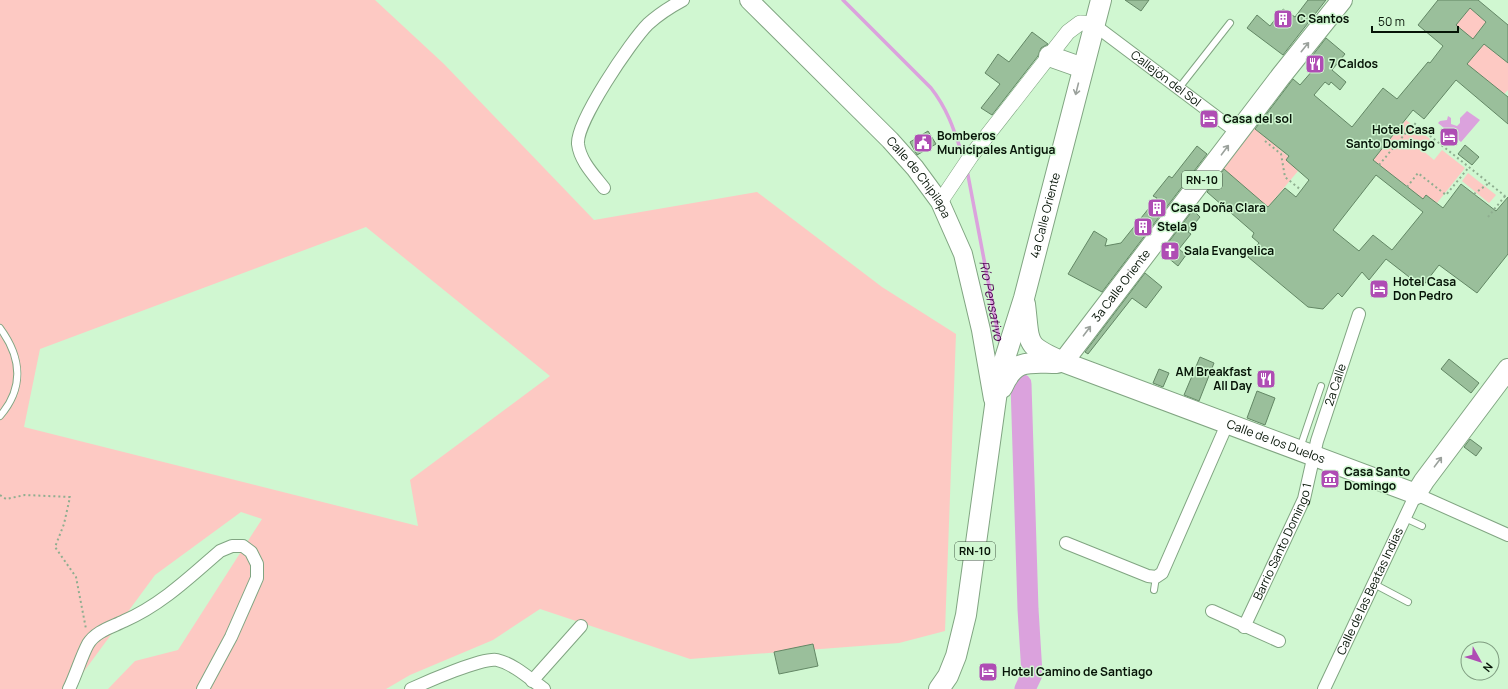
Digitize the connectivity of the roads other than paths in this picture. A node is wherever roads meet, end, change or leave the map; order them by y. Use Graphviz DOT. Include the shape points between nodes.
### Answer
graph roads {
  1 [pos="683,0"];
  2 [pos="749,0"];
  3 [pos="1101,0"];
  4 [pos="1342,0"];
  5 [pos="1230,23"];
  6 [pos="1093,24"];
  7 [pos="1049,56"];
  8 [pos="1083,68"];
  9 [pos="1179,88"];
  10 [pos="1238,133"];
  11 [pos="604,188"];
  12 [pos="940,202"];
  13 [pos="1024,298"];
  14 [pos="1359,314"];
  15 [pos="0,328"];
  16 [pos="1010,362"];
  17 [pos="1063,362"];
  18 [pos="1508,369"];
  19 [pos="1321,386"];
  20 [pos="994,408"];
  21 [pos="0,416"];
  22 [pos="1228,422"];
  23 [pos="1306,452"];
  24 [pos="1416,494"];
  25 [pos="1405,518"];
  26 [pos="1422,526"];
  27 [pos="1508,535"];
  28 [pos="1066,543"];
  29 [pos="1156,577"];
  30 [pos="1374,584"];
  31 [pos="1154,590"];
  32 [pos="1408,602"];
  33 [pos="1212,611"];
  34 [pos="581,626"];
  35 [pos="1244,627"];
  36 [pos="1279,642"];
  37 [pos="532,681"];
  38 [pos="69,689"];
  39 [pos="203,689"];
  40 [pos="411,689"];
  41 [pos="544,689"];
  42 [pos="939,689"];
  43 [pos="1324,689"];
  1 -- 11 [label="street" via="647,25 596,98 579,134 578,142 587,166"];
  2 -- 12 [label="main road, Calle de Chipilapa / RN-10" via="890,140"];
  3 -- 6 [label="main road, 4a Calle Oriente / RN-10"];
  10 -- 4 [label="main road, 3a Calle Oriente / RN-10, one-way"];
  5 -- 9 [label="lane"];
  6 -- 7 [label="street" via="1086,22 1074,27"];
  6 -- 8 [label="main road, 4a Calle Oriente / RN-10"];
  6 -- 9 [label="street, Callejón del Sol"];
  7 -- 8 [label="main road"];
  7 -- 12 [label="street" via="971,156"];
  8 -- 13 [label="main road, 4a Calle Oriente / RN-10, one-way"];
  9 -- 10 [label="street, Callejón del Sol"];
  17 -- 10 [label="main road, 3a Calle Oriente / RN-10, one-way"];
  12 -- 20 [label="main road, Calle de Chipilapa / RN-10" via="965,261 981,330"];
  13 -- 16 [label="main road, 4a Calle Oriente / RN-10"];
  13 -- 17 [label="main road, Calle de los Duelos" via="1029,340 1040,352"];
  14 -- 23 [label="street, 2a Calle"];
  15 -- 21 [label="lane" via="15,357 18,372 10,404"];
  16 -- 17 [label="main road, Calle de los Duelos"];
  16 -- 20 [label="main road, RN-10"];
  17 -- 22 [label="main road, Calle de los Duelos"];
  24 -- 18 [label="main road, one-way"];
  19 -- 23 [label="lane"];
  20 -- 42 [label="main road, RN-10" via="966,616 956,656 948,676"];
  22 -- 23 [label="main road, Calle de los Duelos"];
  22 -- 29 [label="street" via="1162,573"];
  23 -- 24 [label="main road, Calle de los Duelos"];
  23 -- 35 [label="street, Barrio Santo Domingo 1" via="1312,469 1304,499"];
  24 -- 25 [label="street, Calle de las Beatas Indias"];
  24 -- 27 [label="street, Calle de los Duelos"];
  25 -- 26 [label="lane"];
  25 -- 30 [label="street, Calle de las Beatas Indias"];
  28 -- 29 [label="street"];
  29 -- 31 [label="lane"];
  30 -- 32 [label="lane"];
  30 -- 43 [label="street, Calle de las Beatas Indias"];
  33 -- 35 [label="street"];
  34 -- 37 [label="street"];
  35 -- 36 [label="street"];
  37 -- 40 [label="street" via="506,663 496,660 439,677"];
  37 -- 41 [label="street"];
  38 -- 39 [label="street" via="88,643 108,627 157,604 220,551 232,546 243,546 251,552 257,564 257,578 231,637"];
}
